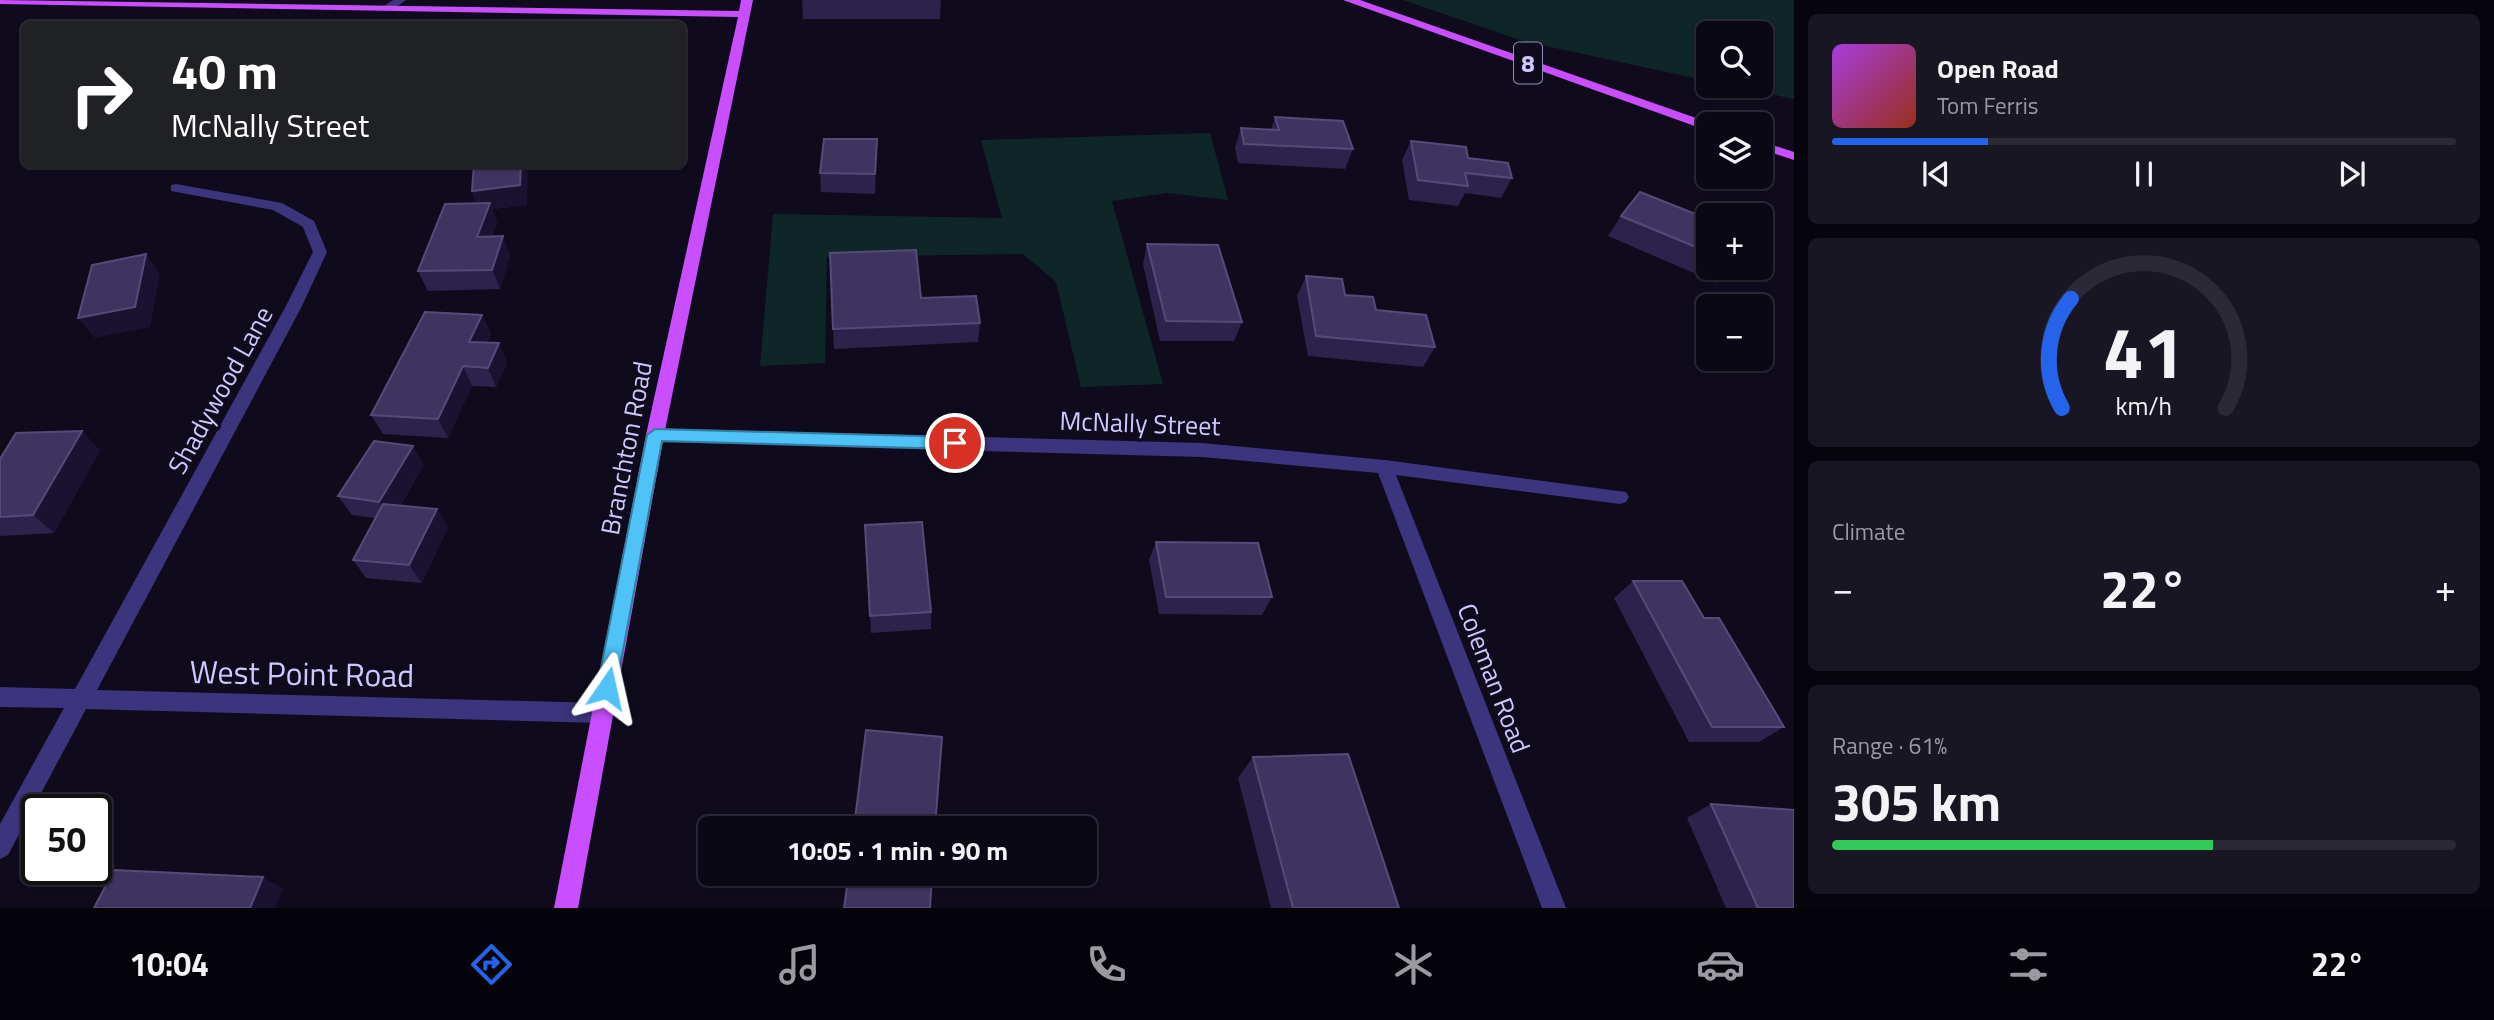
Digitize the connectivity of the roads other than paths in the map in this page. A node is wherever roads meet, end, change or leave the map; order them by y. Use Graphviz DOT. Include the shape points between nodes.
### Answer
graph roads {
  1 [pos="400,0"];
  2 [pos="1349,0"];
  3 [pos="0,1"];
  4 [pos="184,2"];
  5 [pos="745,7"];
  6 [pos="388,8"];
  7 [pos="1696,122"];
  8 [pos="1773,149"];
  9 [pos="1794,156"];
  10 [pos="176,188"];
  11 [pos="655,435"];
  12 [pos="1385,467"];
  13 [pos="1620,497"];
  14 [pos="0,697"];
  15 [pos="80,699"];
  16 [pos="602,713"];
  17 [pos="0,846"];
  18 [pos="566,908"];
  19 [pos="1554,908"];
  1 -- 6 [label="street"];
  2 -- 7 [label="main road, 8"];
  3 -- 4 [label="main road"];
  4 -- 6 [label="main road"];
  5 -- 6 [label="main road"];
  5 -- 11 [label="main road, Branchton Road"];
  8 -- 9 [label="main road"];
  10 -- 15 [label="street, Shadywood Lane" via="277,206 309,224 320,252"];
  11 -- 12 [label="street, McNally Street" via="1202,450"];
  11 -- 16 [label="main road, Branchton Road"];
  12 -- 13 [label="street, McNally Street"];
  12 -- 19 [label="street, Coleman Road"];
  14 -- 15 [label="street, West Point Road"];
  15 -- 16 [label="street, West Point Road"];
  15 -- 17 [label="street, Shadywood Lane"];
  16 -- 18 [label="main road, Branchton Road"];
}
